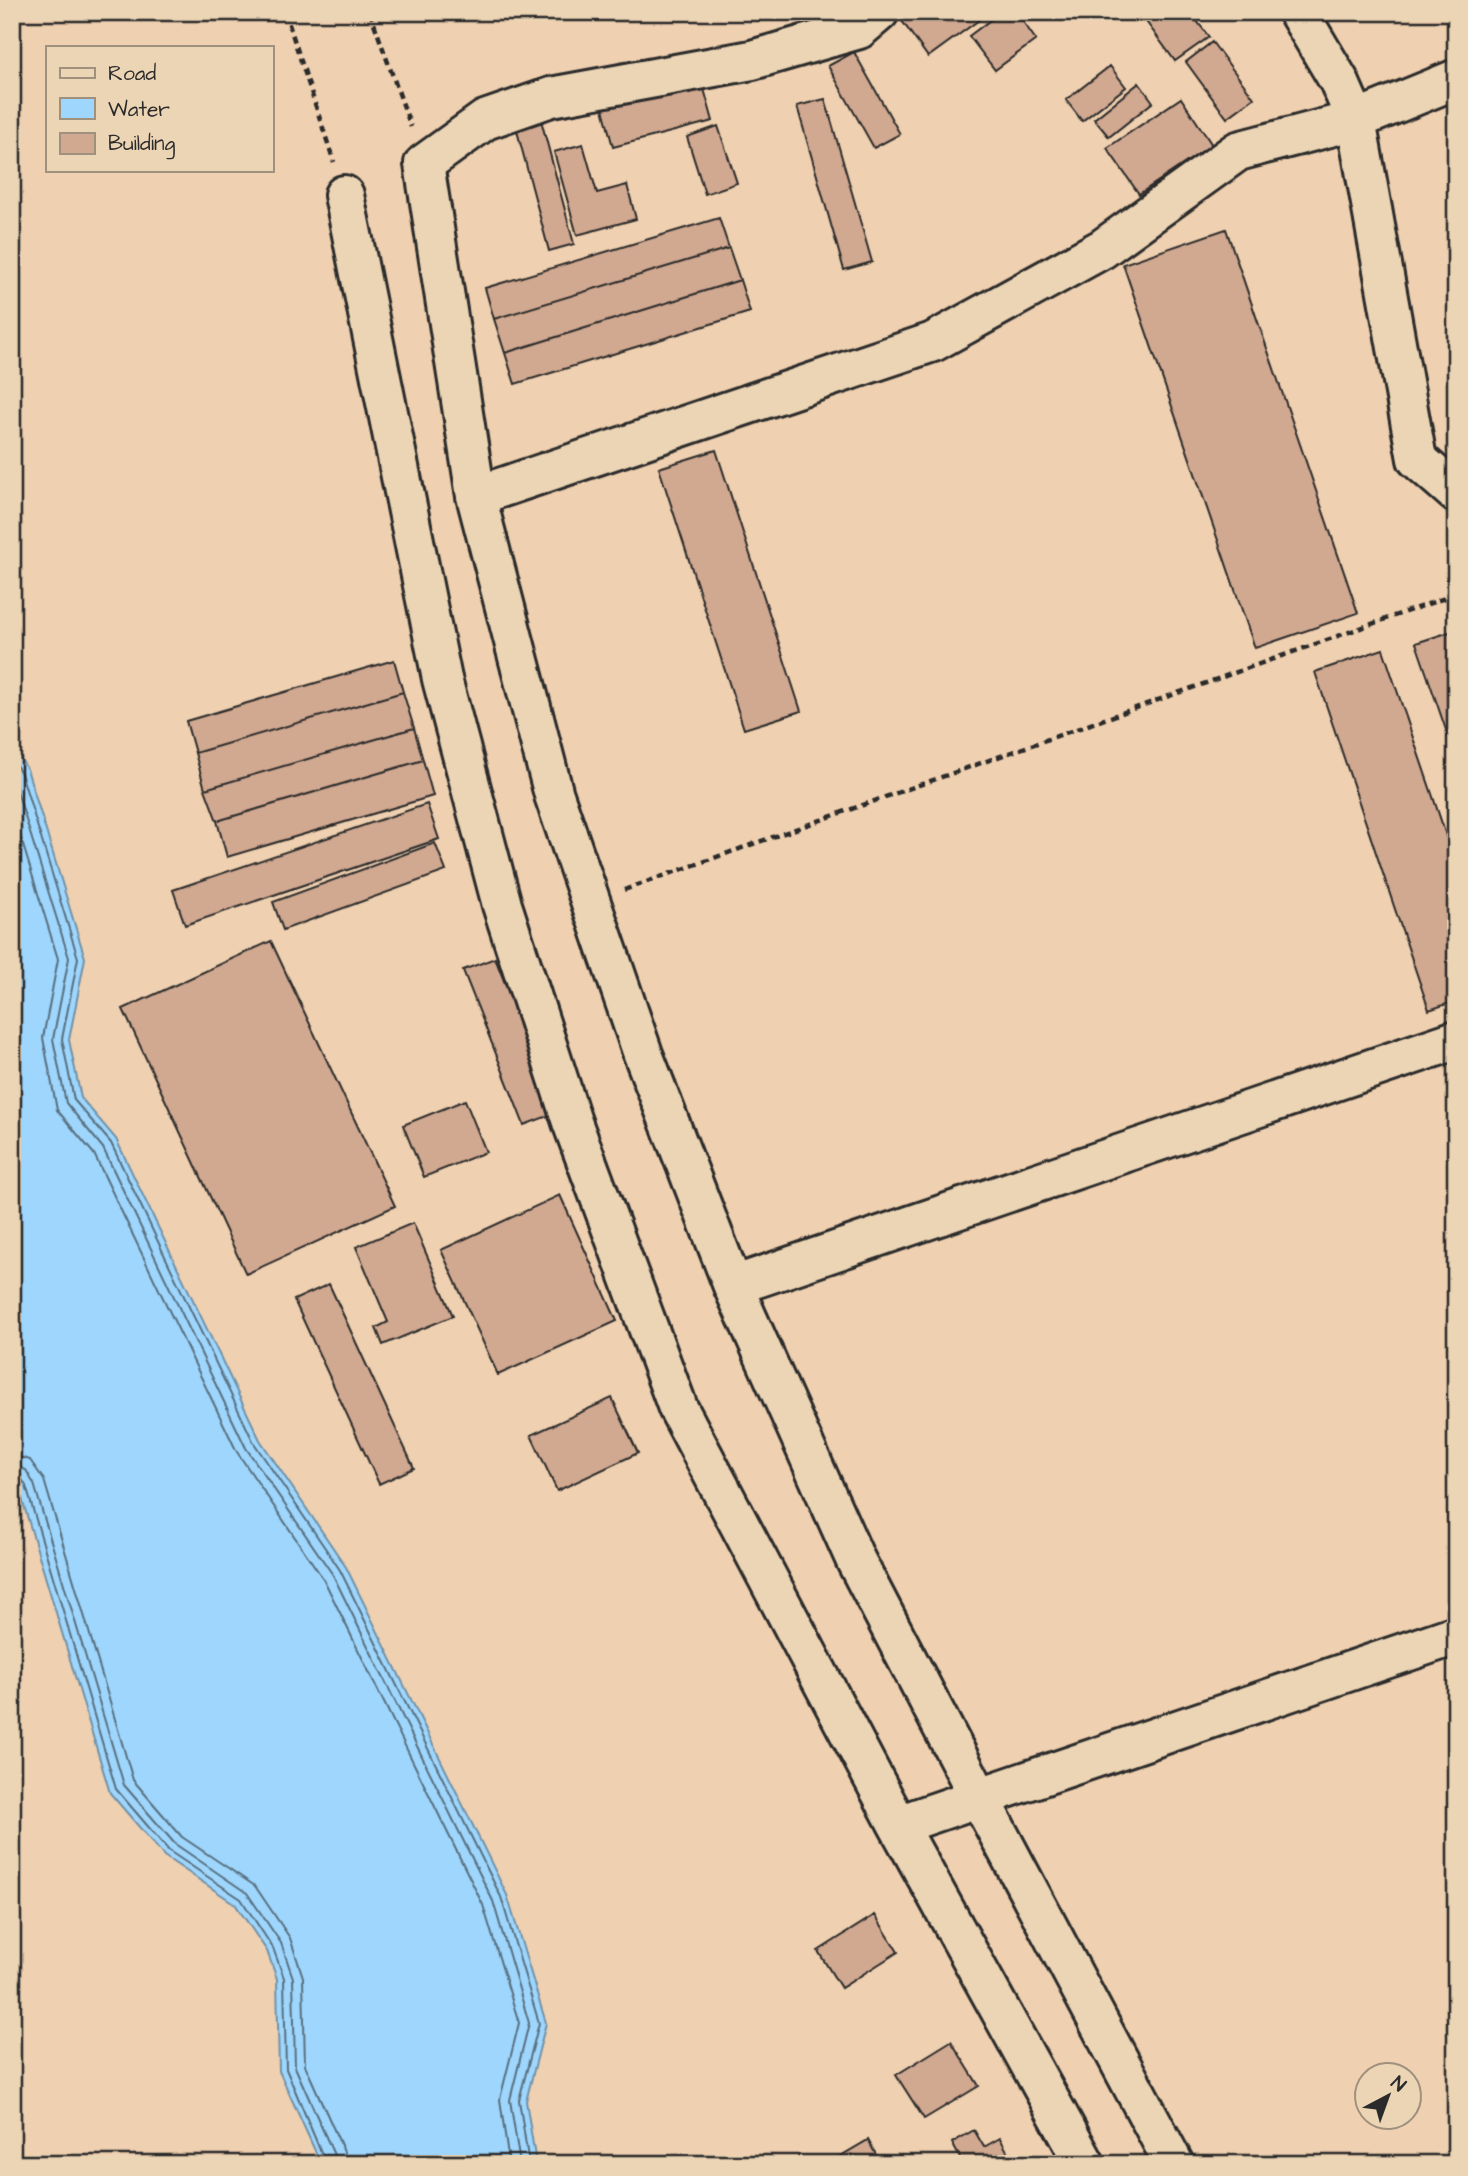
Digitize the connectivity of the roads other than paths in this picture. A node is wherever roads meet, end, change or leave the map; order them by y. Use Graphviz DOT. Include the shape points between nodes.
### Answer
graph roads {
  1 [pos="879,12"];
  2 [pos="1298,12"];
  3 [pos="1456,79"];
  4 [pos="1356,120"];
  5 [pos="344,195"];
  6 [pos="1418,459"];
  7 [pos="1456,470"];
  8 [pos="1456,493"];
  9 [pos="477,496"];
  10 [pos="1456,1040"];
  11 [pos="733,1286"];
  12 [pos="1456,1635"];
  13 [pos="980,1799"];
  14 [pos="898,1825"];
  15 [pos="1085,2164"];
  16 [pos="1174,2164"];
  1 -- 9 [label="street" via="859,29 752,60 551,97 485,120 424,164"];
  2 -- 4 [label="street"];
  3 -- 4 [label="street"];
  4 -- 6 [label="street"];
  4 -- 9 [label="street" via="1238,151 1102,249 933,342"];
  5 -- 14 [label="street" via="442,679 502,905 572,1122 678,1408"];
  6 -- 7 [label="street"];
  6 -- 8 [label="street"];
  9 -- 11 [label="street" via="554,795 643,1054"];
  10 -- 11 [label="street"];
  11 -- 13 [label="street" via="856,1562"];
  12 -- 13 [label="street"];
  13 -- 14 [label="street"];
  13 -- 16 [label="street"];
  14 -- 15 [label="street"];
}
